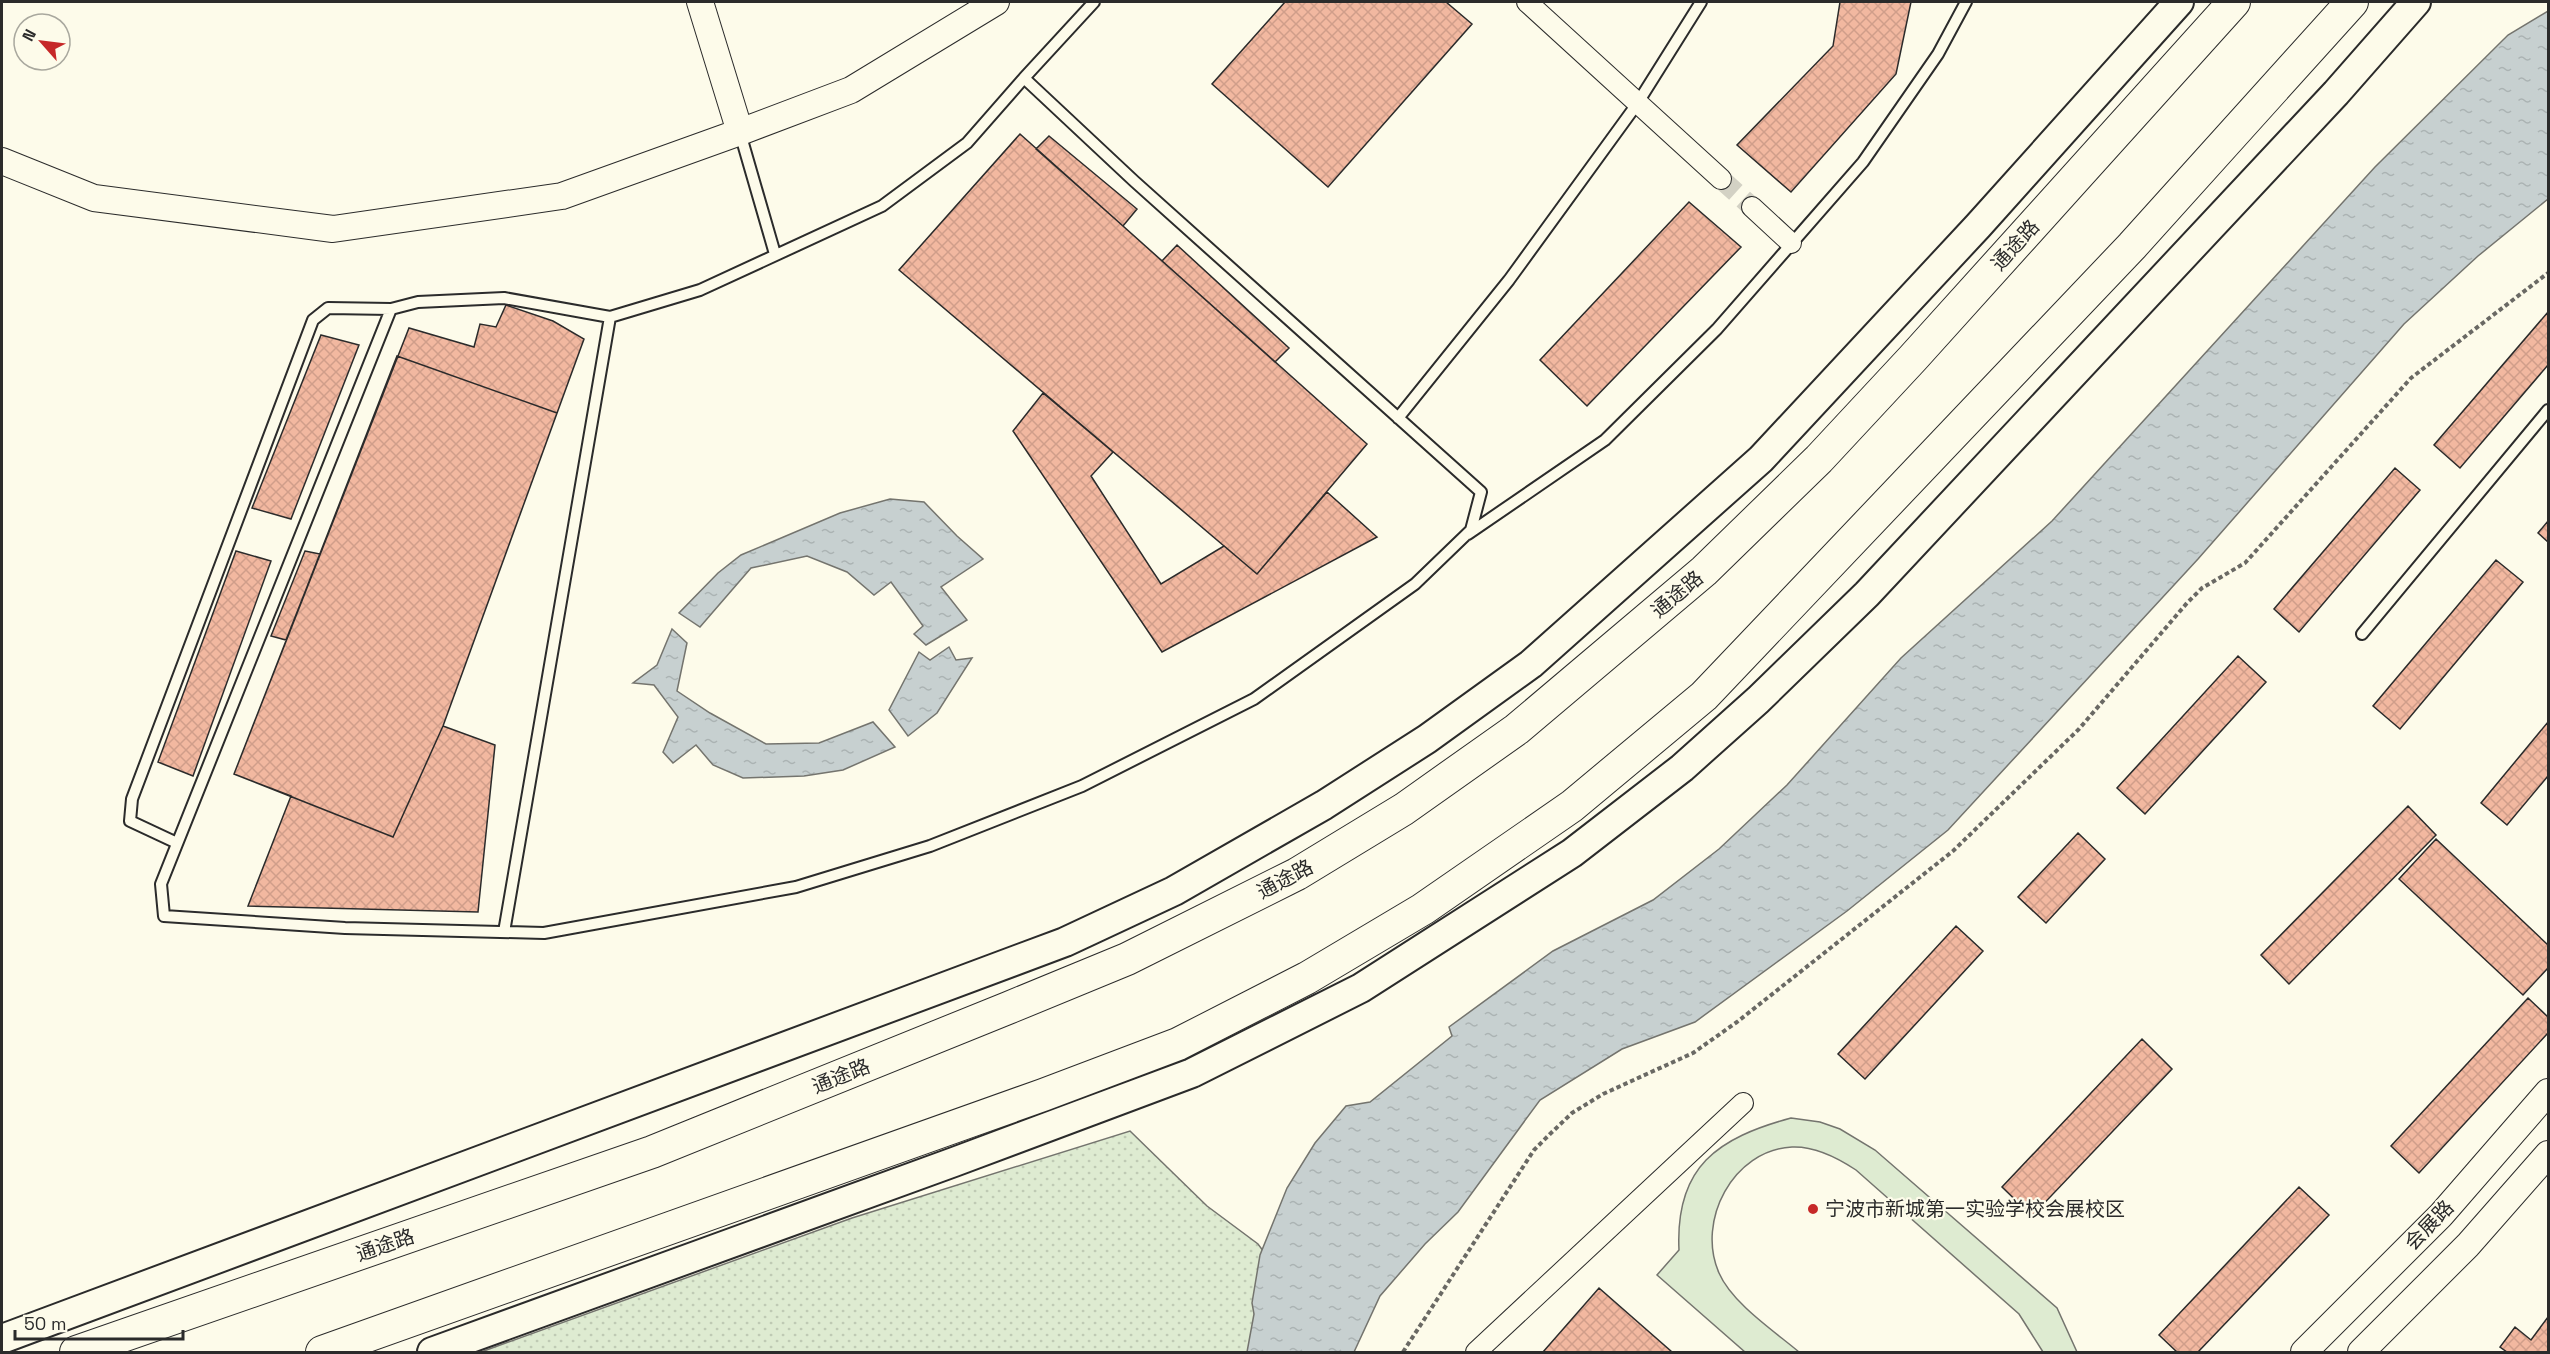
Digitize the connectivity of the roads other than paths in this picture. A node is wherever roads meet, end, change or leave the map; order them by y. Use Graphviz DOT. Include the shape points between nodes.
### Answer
graph roads {
  1 [pos="700,2"];
  2 [pos="996,2"];
  3 [pos="1094,2"];
  4 [pos="1527,2"];
  5 [pos="1701,2"];
  6 [pos="1966,2"];
  7 [pos="2179,2"];
  8 [pos="2234,2"];
  9 [pos="2352,2"];
  10 [pos="2416,2"];
  11 [pos="1024,78"];
  12 [pos="1637,104"];
  13 [pos="740,132"];
  14 [pos="2,161"];
  15 [pos="1721,179"];
  16 [pos="1752,207"];
  17 [pos="1791,243"];
  18 [pos="775,254"];
  19 [pos="391,309"];
  20 [pos="610,317"];
  21 [pos="2548,410"];
  22 [pos="1398,418"];
  23 [pos="1463,537"];
  24 [pos="2362,634"];
  25 [pos="177,843"];
  26 [pos="504,932"];
  27 [pos="2548,1092"];
  28 [pos="1743,1103"];
  29 [pos="2548,1154"];
  30 [pos="2,1339"];
  31 [pos="76,1353"];
  32 [pos="322,1353"];
  33 [pos="432,1353"];
  34 [pos="1476,1353"];
  35 [pos="2304,1353"];
  36 [pos="2361,1353"];
  1 -- 13 [label="street"];
  2 -- 13 [label="street" via="851,90"];
  3 -- 11 [label="lane"];
  4 -- 12 [label="street"];
  5 -- 12 [label="lane"];
  6 -- 17 [label="lane" via="1938,54 1863,162"];
  7 -- 30 [label="main road" via="1761,459 1531,664 1324,805 1174,891 1065,942"];
  8 -- 31 [label="main road, 通途路" via="1811,467 1704,571 1517,729 1404,809 1287,880 1126,959 1008,1008 652,1152"];
  9 -- 32 [label="main road" via="2132,246 1704,696 1572,806 1423,909 1307,978 1178,1044"];
  10 -- 33 [label="main road" via="2336,93 1867,594 1682,768 1572,853 1361,988 1192,1073"];
  11 -- 18 [label="lane" via="967,143 882,206"];
  11 -- 22 [label="lane"];
  12 -- 15 [label="street"];
  12 -- 22 [label="lane" via="1509,280"];
  13 -- 14 [label="street" via="562,196 333,229 94,198"];
  13 -- 18 [label="lane"];
  16 -- 17 [label="street"];
  17 -- 23 [label="lane" via="1717,329 1605,440"];
  18 -- 20 [label="lane" via="700,290"];
  19 -- 20 [label="lane" via="418,302 504,298"];
  19 -- 25 [label="lane"];
  19 -- 25 [label="lane" via="328,308 313,320 132,799 130,821"];
  20 -- 26 [label="lane"];
  21 -- 24 [label="lane"];
  22 -- 23 [label="lane" via="1481,492 1471,530"];
  23 -- 26 [label="lane" via="1415,584 1254,699 1082,786 930,846 796,887 544,933"];
  25 -- 26 [label="lane" via="161,884 164,916 345,928"];
  27 -- 35 [label="street, 会展路" via="2441,1215"];
  28 -- 34 [label="street"];
  29 -- 36 [label="street, 会展路" via="2468,1245"];
}
